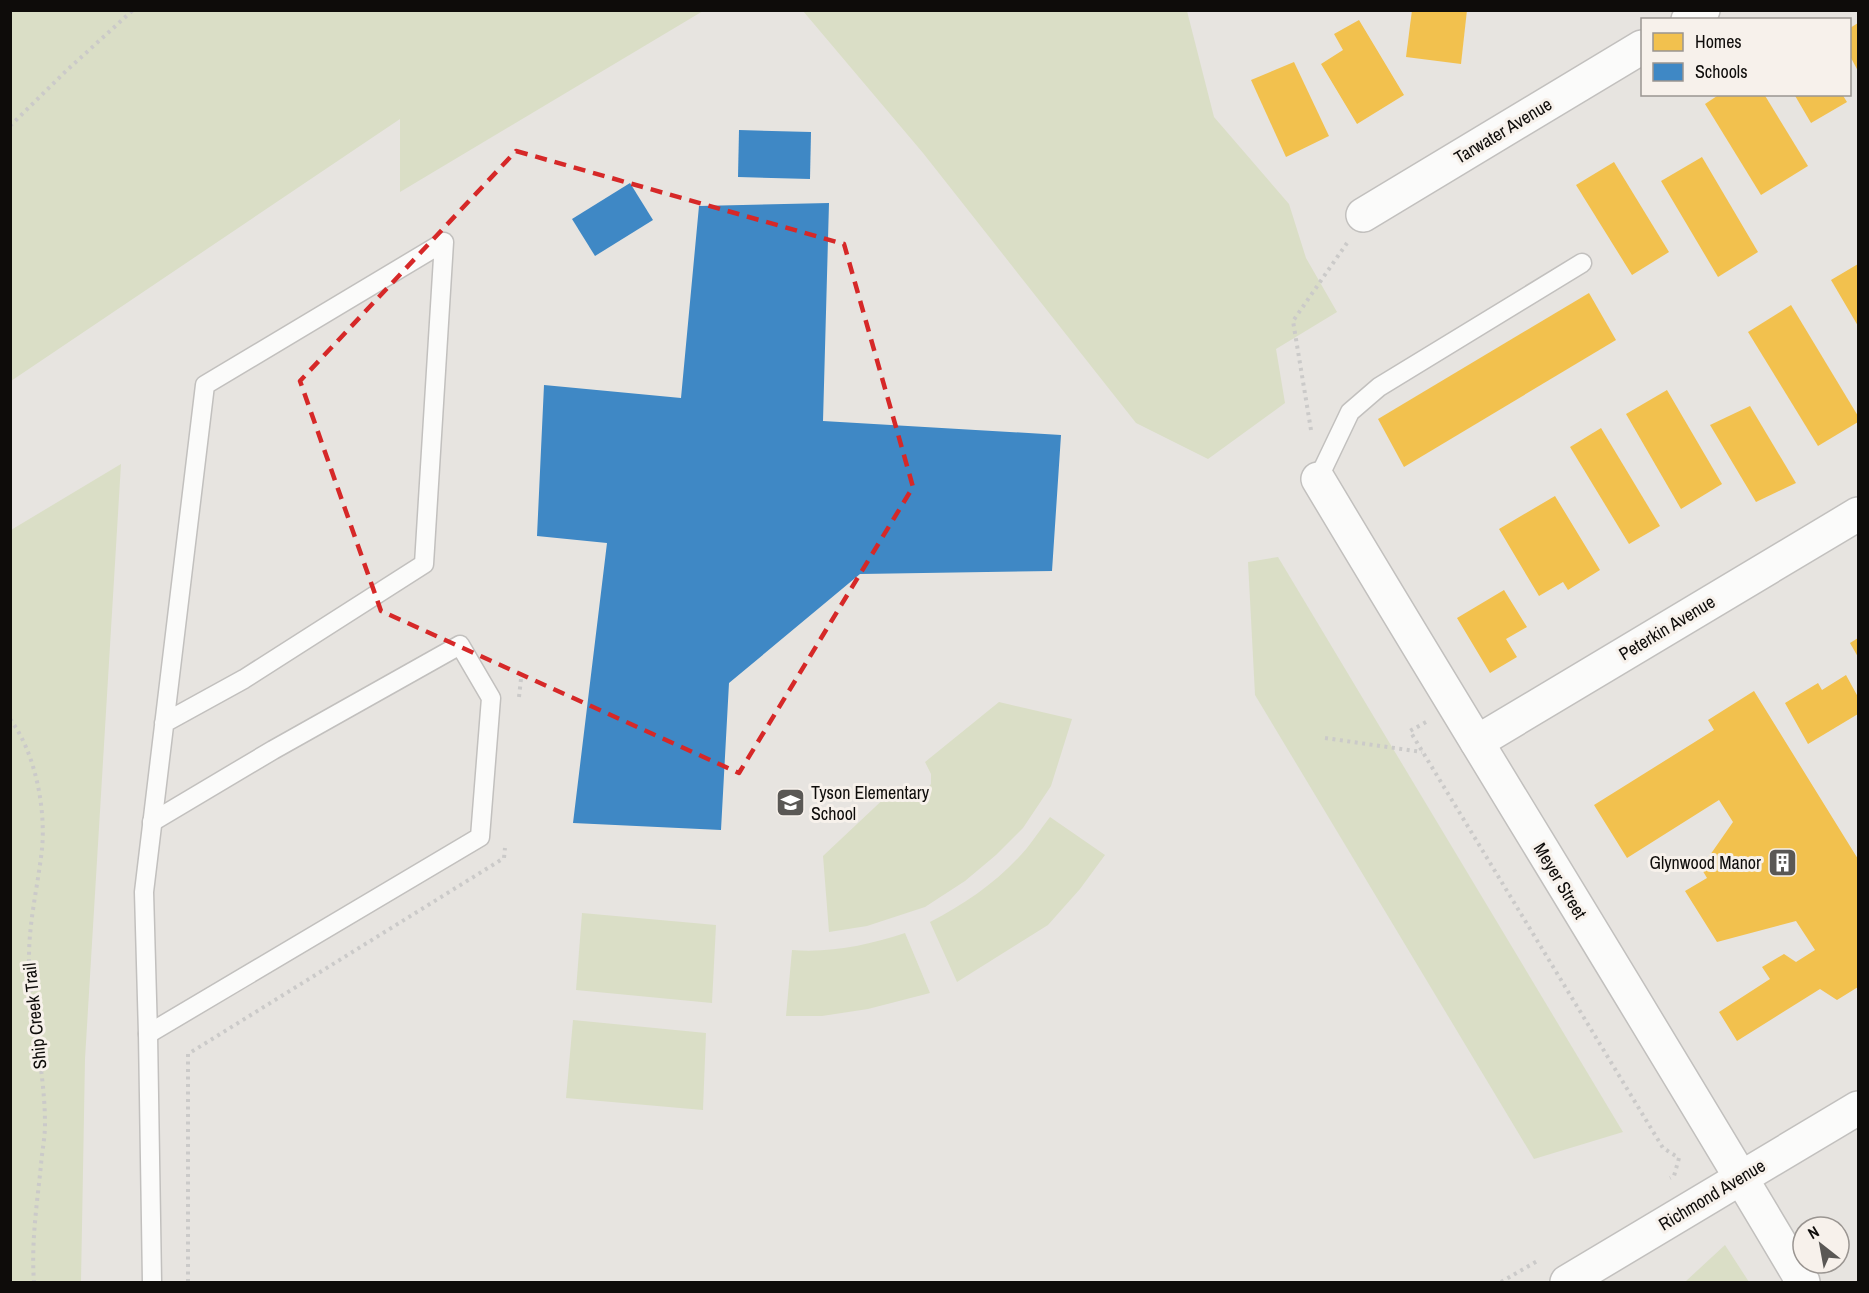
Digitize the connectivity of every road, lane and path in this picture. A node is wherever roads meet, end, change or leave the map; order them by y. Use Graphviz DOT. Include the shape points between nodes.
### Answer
graph roads {
  1 [pos="133,10"];
  2 [pos="1641,48"];
  3 [pos="10,126"];
  4 [pos="1363,215"];
  5 [pos="1582,263"];
  6 [pos="1318,478"];
  7 [pos="1858,514"];
  8 [pos="520,679"];
  9 [pos="518,703"];
  10 [pos="10,719"];
  11 [pos="164,723"];
  12 [pos="1410,731"];
  13 [pos="1325,738"];
  14 [pos="1477,742"];
  15 [pos="1422,752"];
  16 [pos="152,822"];
  17 [pos="505,846"];
  18 [pos="148,1034"];
  19 [pos="1858,1108"];
  20 [pos="1741,1178"];
  21 [pos="1666,1181"];
  22 [pos="1542,1258"];
  23 [pos="34,1282"];
  24 [pos="152,1282"];
  25 [pos="188,1282"];
  26 [pos="1501,1282"];
  27 [pos="1567,1282"];
  28 [pos="1803,1282"];
  1 -- 3 [label="path"];
  2 -- 4 [label="street, Tarwater Avenue"];
  4 -- 6 [label="path" via="1293,321"];
  5 -- 6 [label="lane" via="1379,387 1350,412"];
  6 -- 14 [label="street, Meyer Street"];
  7 -- 14 [label="street, Peterkin Avenue"];
  8 -- 9 [label="path"];
  10 -- 23 [label="path, Ship Creek Trail" via="20,732 32,764 42,820 29,955 45,1105"];
  11 -- 11 [label="lane" via="244,679 424,564 444,242 205,386"];
  11 -- 16 [label="lane"];
  12 -- 15 [label="path"];
  13 -- 15 [label="path"];
  14 -- 20 [label="street, Meyer Street"];
  15 -- 21 [label="path" via="1663,1148 1679,1158 1674,1176"];
  16 -- 18 [label="lane" via="144,892"];
  16 -- 18 [label="lane" via="460,645 491,698 480,837"];
  17 -- 25 [label="path" via="504,858 188,1054"];
  18 -- 24 [label="lane"];
  19 -- 20 [label="street, Richmond Avenue"];
  20 -- 27 [label="street, Richmond Avenue"];
  20 -- 28 [label="street, Meyer Street"];
  22 -- 26 [label="path"];
}
